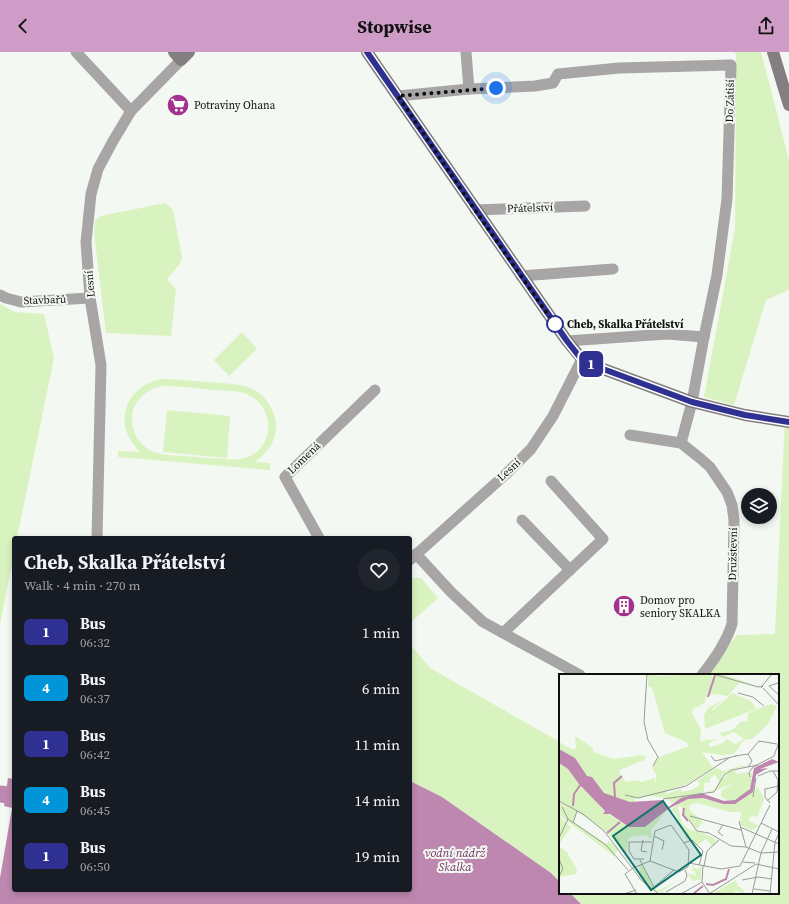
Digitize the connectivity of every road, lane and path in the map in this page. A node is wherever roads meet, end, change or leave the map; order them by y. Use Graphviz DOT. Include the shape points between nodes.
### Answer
graph roads {
  1 [pos="76,52"];
  2 [pos="367,52"];
  3 [pos="466,52"];
  4 [pos="773,52"];
  5 [pos="181,54"];
  6 [pos="469,89"];
  7 [pos="398,96"];
  8 [pos="789,105"];
  9 [pos="131,111"];
  10 [pos="585,206"];
  11 [pos="475,210"];
  12 [pos="613,269"];
  13 [pos="521,276"];
  14 [pos="0,295"];
  15 [pos="90,298"];
  16 [pos="704,337"];
  17 [pos="567,341"];
  18 [pos="582,360"];
  19 [pos="375,390"];
  20 [pos="692,402"];
  21 [pos="789,422"];
  22 [pos="630,435"];
  23 [pos="681,443"];
  24 [pos="551,481"];
  25 [pos="522,520"];
  26 [pos="97,536"];
  27 [pos="318,536"];
  28 [pos="413,557"];
  29 [pos="570,570"];
  30 [pos="503,634"];
  31 [pos="578,674"];
  32 [pos="703,674"];
  1 -- 9 [label="street"];
  2 -- 7 [label="street"];
  3 -- 6 [label="street"];
  4 -- 8 [label="street"];
  5 -- 9 [label="street, Lesní"];
  6 -- 7 [label="street, Do Zátiší"];
  6 -- 16 [label="street, Do Zátiší" via="535,86 553,83 558,74 596,70 731,65 727,199 717,275"];
  7 -- 11 [label="street"];
  9 -- 15 [label="street, Lesní" via="98,169 91,194 86,242"];
  10 -- 11 [label="street, Přátelství"];
  11 -- 13 [label="street"];
  12 -- 13 [label="street"];
  13 -- 17 [label="street"];
  14 -- 15 [label="street, Stavbařů" via="21,302"];
  15 -- 26 [label="street, Lesní" via="101,365"];
  16 -- 17 [label="street" via="667,334"];
  16 -- 20 [label="street, Do Zátiší"];
  17 -- 18 [label="street"];
  18 -- 20 [label="street"];
  18 -- 28 [label="street, Lesní" via="553,416 531,448 507,473"];
  19 -- 27 [label="street, Lomená" via="284,477"];
  20 -- 21 [label="street" via="745,415"];
  20 -- 23 [label="street"];
  22 -- 23 [label="street, Družstevní"];
  23 -- 32 [label="street, Družstevní" via="713,471 727,492 733,512 732,624 727,638"];
  24 -- 29 [label="street" via="603,539"];
  25 -- 29 [label="street"];
  28 -- 30 [label="street" via="472,613"];
  29 -- 30 [label="street"];
  30 -- 31 [label="street"];
}
